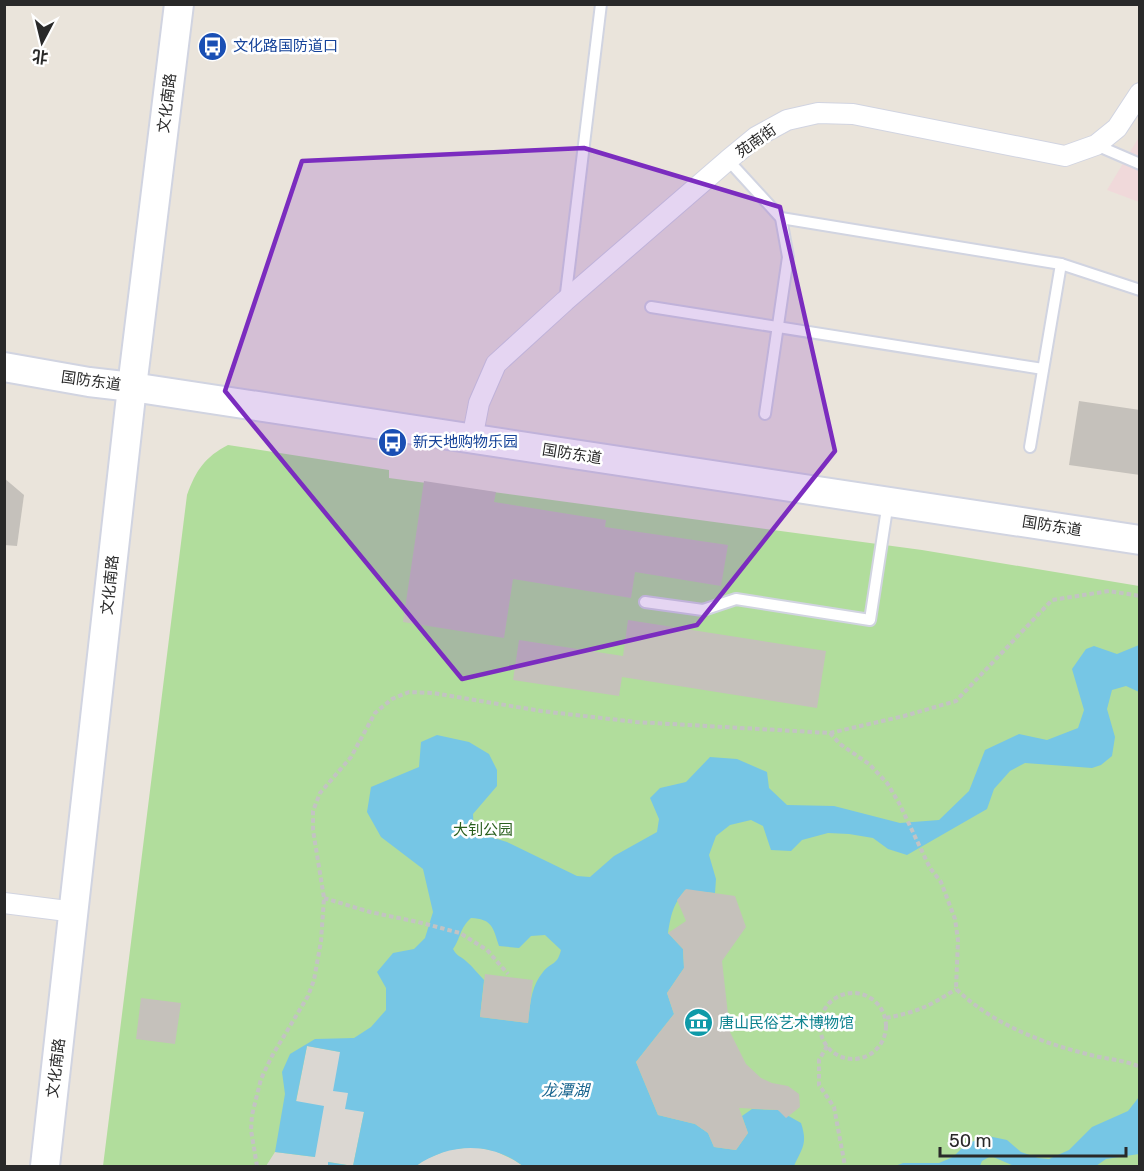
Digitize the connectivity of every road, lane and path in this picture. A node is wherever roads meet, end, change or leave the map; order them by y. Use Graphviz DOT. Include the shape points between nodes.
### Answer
graph roads {
  1 [pos="179,4"];
  2 [pos="601,4"];
  3 [pos="1140,93"];
  4 [pos="1095,145"];
  5 [pos="728,160"];
  6 [pos="1140,164"];
  7 [pos="781,219"];
  8 [pos="1061,264"];
  9 [pos="1140,290"];
  10 [pos="565,301"];
  11 [pos="651,307"];
  12 [pos="778,327"];
  13 [pos="4,367"];
  14 [pos="1043,369"];
  15 [pos="132,387"];
  16 [pos="765,414"];
  17 [pos="472,439"];
  18 [pos="1030,447"];
  19 [pos="888,502"];
  20 [pos="1140,540"];
  21 [pos="1140,596"];
  22 [pos="645,602"];
  23 [pos="830,733"];
  24 [pos="324,898"];
  25 [pos="4,903"];
  26 [pos="75,912"];
  27 [pos="508,974"];
  28 [pos="956,988"];
  29 [pos="886,1018"];
  30 [pos="827,1046"];
  31 [pos="1140,1067"];
  32 [pos="45,1167"];
  33 [pos="257,1167"];
  34 [pos="845,1167"];
  1 -- 15 [label="street, 文化南路"];
  2 -- 10 [label="lane"];
  3 -- 4 [label="street, 苑南街" via="1117,128"];
  4 -- 5 [label="street, 苑南街" via="1065,156 853,114 818,113 787,120 756,137"];
  4 -- 6 [label="lane"];
  5 -- 7 [label="lane"];
  5 -- 10 [label="street, 苑南街"];
  7 -- 8 [label="lane"];
  7 -- 12 [label="lane" via="788,257"];
  8 -- 9 [label="lane"];
  8 -- 14 [label="lane"];
  10 -- 17 [label="street, 苑南街" via="496,364 479,403"];
  11 -- 12 [label="lane"];
  12 -- 14 [label="lane"];
  12 -- 16 [label="lane"];
  13 -- 15 [label="street, 国防东道"];
  14 -- 18 [label="lane"];
  15 -- 17 [label="street, 国防东道"];
  15 -- 26 [label="street, 文化南路"];
  17 -- 19 [label="street, 国防东道"];
  19 -- 20 [label="street, 国防东道"];
  19 -- 22 [label="lane" via="870,620 736,599 703,610"];
  21 -- 23 [label="path" via="1108,591 1052,600 956,701"];
  23 -- 24 [label="path" via="636,722 409,692 375,713 351,757 320,793 313,811 313,830"];
  23 -- 28 [label="path" via="887,783 941,882 955,919 958,940"];
  24 -- 27 [label="path" via="460,933 487,950"];
  24 -- 33 [label="path" via="314,980 259,1088 251,1130"];
  25 -- 26 [label="street"];
  26 -- 32 [label="street, 文化南路"];
  28 -- 29 [label="path" via="929,1006"];
  28 -- 31 [label="path" via="975,1006 1022,1033 1052,1045"];
  29 -- 30 [label="path" via="884,1040 868,1056 846,1058"];
  29 -- 30 [label="path" via="874,1000 865,995 843,994 826,1006 821,1016 822,1037"];
  30 -- 34 [label="path" via="819,1060 819,1086 834,1107"];
}
